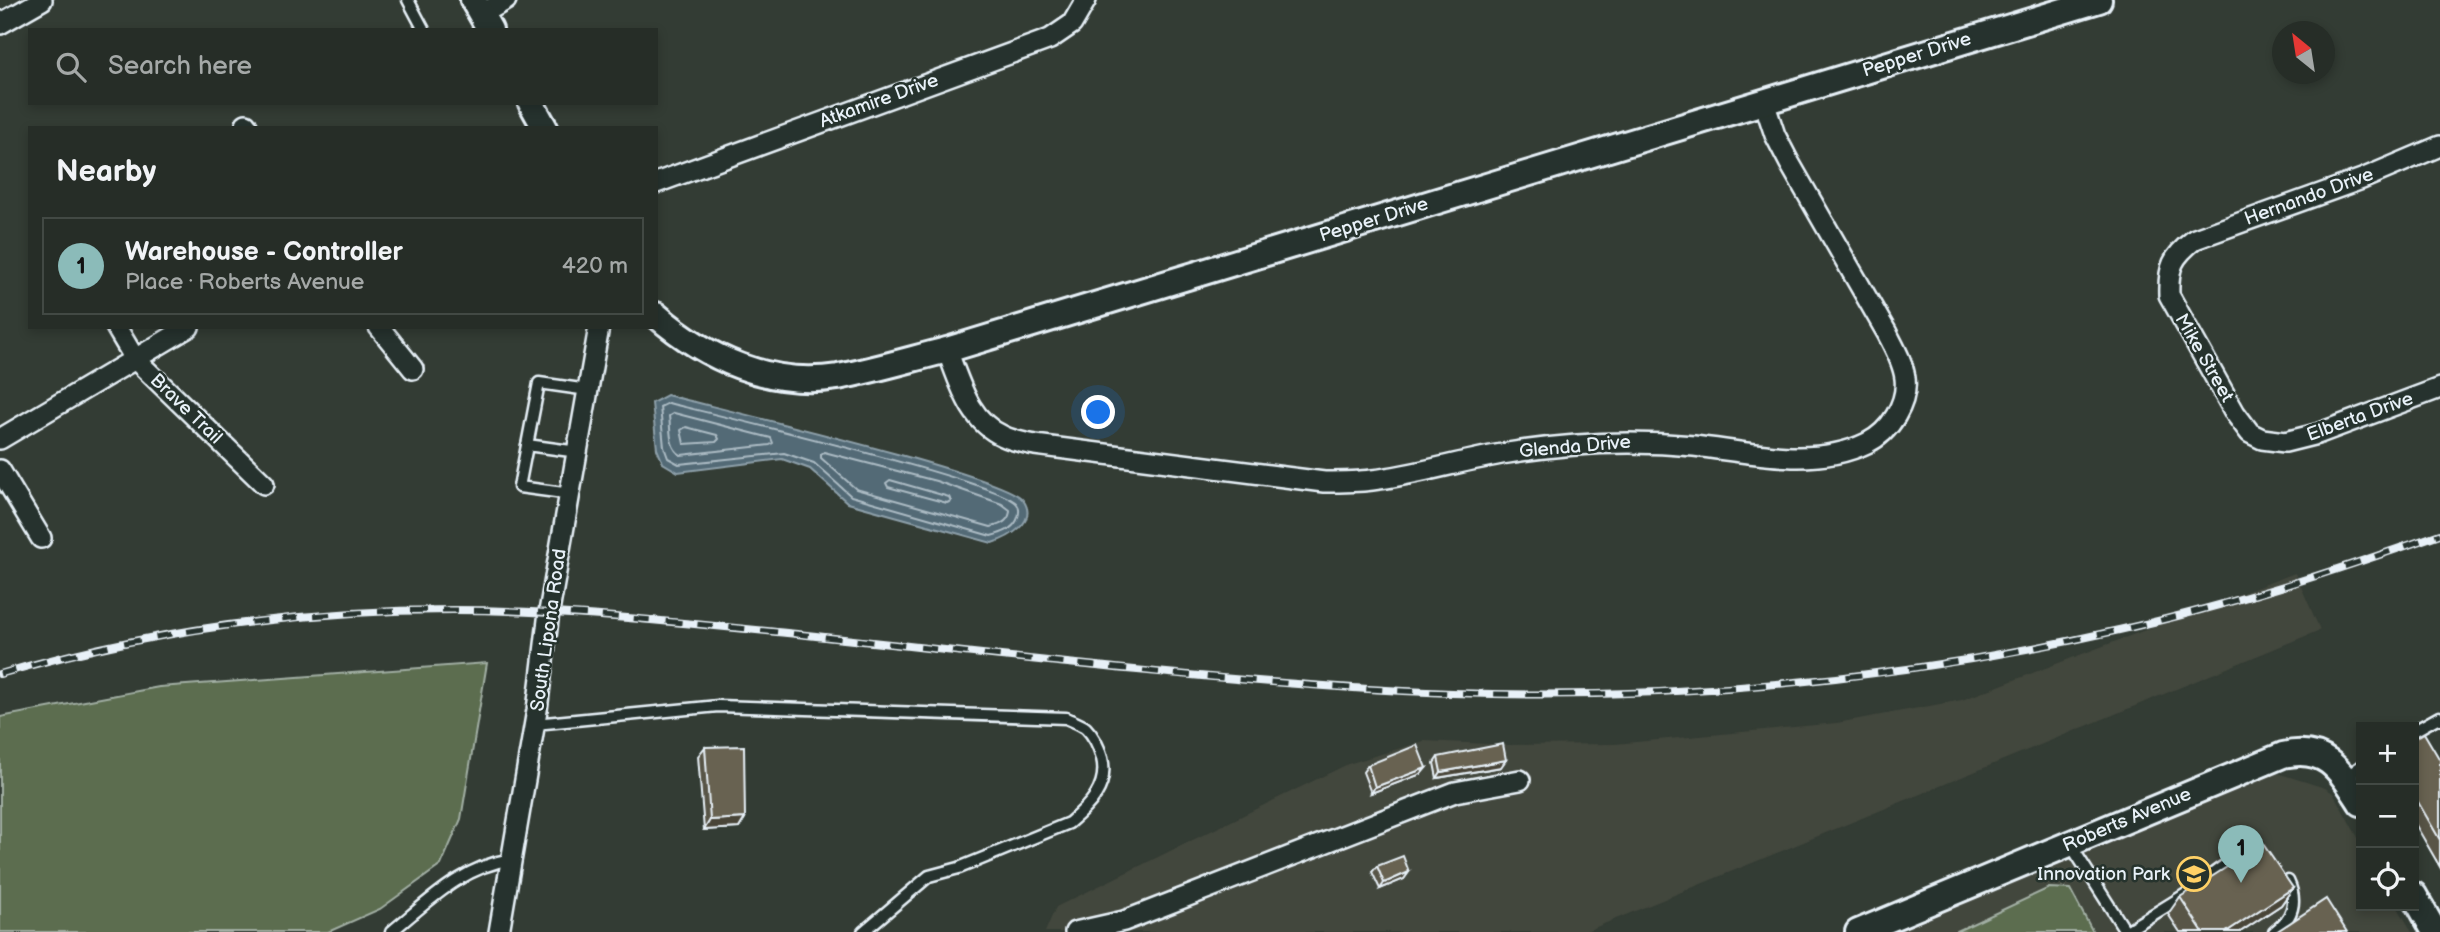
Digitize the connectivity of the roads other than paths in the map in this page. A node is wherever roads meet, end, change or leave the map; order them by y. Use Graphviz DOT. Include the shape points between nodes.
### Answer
graph roads {
  1 [pos="42,0"];
  2 [pos="408,0"];
  3 [pos="506,0"];
  4 [pos="1086,0"];
  5 [pos="2099,0"];
  6 [pos="482,15"];
  7 [pos="0,24"];
  8 [pos="423,28"];
  9 [pos="1764,102"];
  10 [pos="2440,146"];
  11 [pos="658,182"];
  12 [pos="2180,251"];
  13 [pos="658,317"];
  14 [pos="117,329"];
  15 [pos="186,329"];
  16 [pos="381,329"];
  17 [pos="599,329"];
  18 [pos="947,350"];
  19 [pos="135,359"];
  20 [pos="413,369"];
  21 [pos="2440,388"];
  22 [pos="589,390"];
  23 [pos="0,439"];
  24 [pos="2279,443"];
  25 [pos="527,446"];
  26 [pos="578,452"];
  27 [pos="0,470"];
  28 [pos="264,484"];
  29 [pos="571,494"];
  30 [pos="41,538"];
  31 [pos="2440,719"];
  32 [pos="535,724"];
  33 [pos="2419,728"];
  34 [pos="2353,772"];
  35 [pos="1520,780"];
  36 [pos="2070,844"];
  37 [pos="2266,857"];
  38 [pos="512,859"];
  39 [pos="2281,871"];
  40 [pos="2419,904"];
  41 [pos="391,932"];
  42 [pos="499,932"];
  43 [pos="863,932"];
  44 [pos="1075,932"];
  45 [pos="1857,932"];
  46 [pos="2125,932"];
  47 [pos="2274,932"];
  48 [pos="2435,932"];
  1 -- 7 [label="street"];
  2 -- 8 [label="lane"];
  3 -- 6 [label="street"];
  4 -- 11 [label="street, Atkamire Drive" via="1072,24 1050,39"];
  5 -- 9 [label="street, Pepper Drive"];
  9 -- 18 [label="street, Pepper Drive"];
  9 -- 18 [label="street, Glenda Drive" via="1775,135 1887,333 1905,378 1896,415 1882,433 1842,452 1752,455 1639,442 1588,444 1508,453 1370,481 1324,482 1035,445 1004,437 985,426 971,408"];
  10 -- 12 [label="street, Hernando Drive" via="2195,239"];
  12 -- 24 [label="street, Mike Street" via="2168,277 2175,309 2250,433"];
  13 -- 18 [label="street, Pepper Drive" via="700,349 738,366 786,378 836,377"];
  14 -- 19 [label="street, Brave Trail"];
  15 -- 19 [label="street"];
  16 -- 20 [label="street"];
  17 -- 22 [label="street, South Lipona Road"];
  19 -- 23 [label="street"];
  19 -- 28 [label="street, Brave Trail"];
  21 -- 24 [label="street, Elberta Drive" via="2317,434"];
  22 -- 25 [label="lane" via="539,383"];
  22 -- 26 [label="street, South Lipona Road"];
  25 -- 26 [label="lane"];
  25 -- 29 [label="lane" via="519,487"];
  26 -- 29 [label="street, South Lipona Road"];
  27 -- 30 [label="street"];
  29 -- 32 [label="street, South Lipona Road"];
  31 -- 33 [label="lane"];
  32 -- 38 [label="street, South Lipona Road"];
  32 -- 43 [label="lane" via="718,706 1066,718 1086,728 1099,746 1104,768 1102,784 1081,813 1069,823 929,876"];
  34 -- 36 [label="street, Roberts Avenue" via="2309,752 2283,755"];
  35 -- 44 [label="street" via="1455,792 1124,920"];
  36 -- 45 [label="street, Roberts Avenue"];
  36 -- 46 [label="lane"];
  37 -- 46 [label="lane" via="2242,856"];
  38 -- 41 [label="lane" via="471,870"];
  38 -- 42 [label="street, South Lipona Road"];
  39 -- 47 [label="lane" via="2295,901 2293,911"];
  40 -- 48 [label="street"];
}
